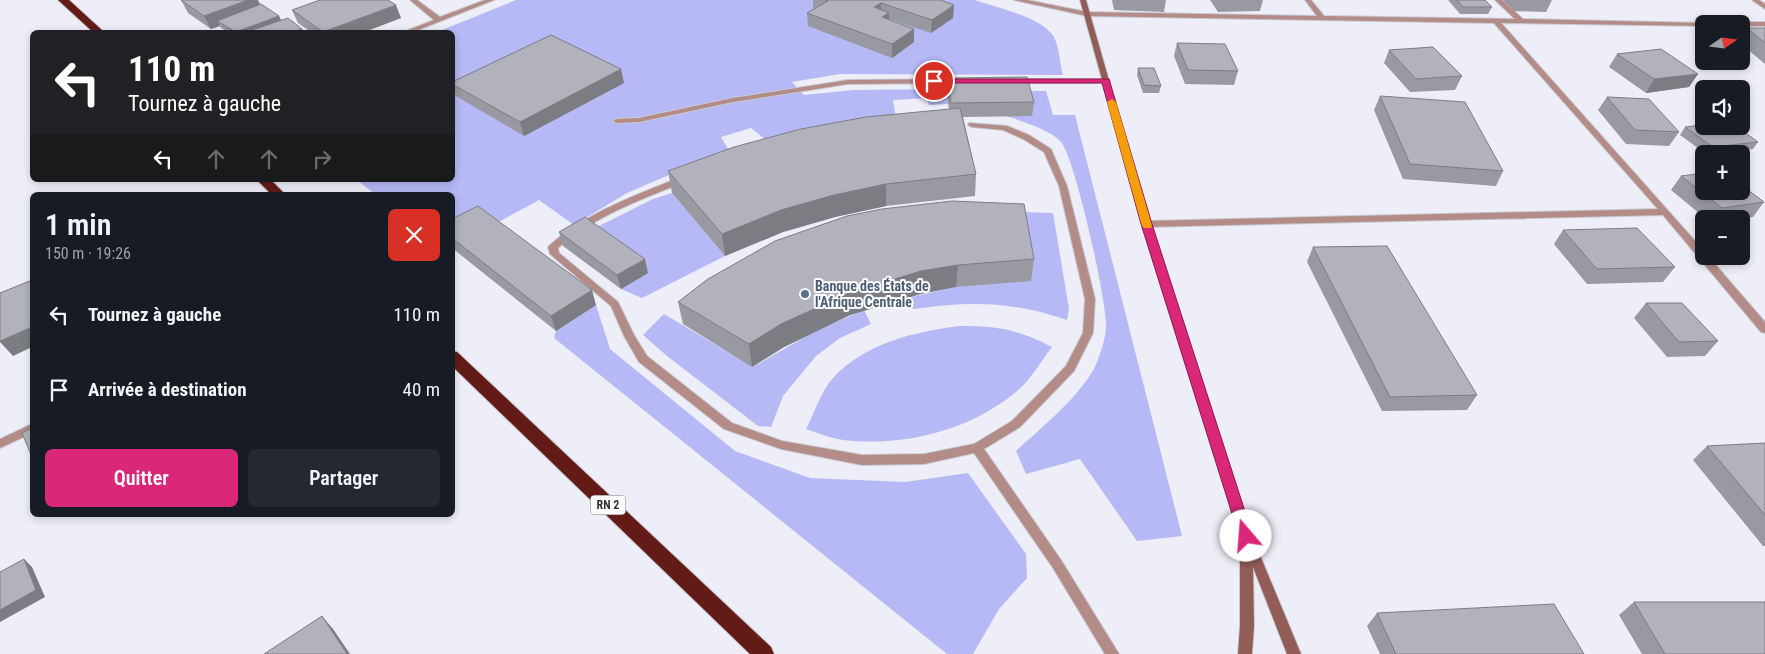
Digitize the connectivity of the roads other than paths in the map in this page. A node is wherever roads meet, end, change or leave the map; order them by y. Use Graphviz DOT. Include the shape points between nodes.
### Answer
graph roads {
  1 [pos="63,0"];
  2 [pos="413,0"];
  3 [pos="491,0"];
  4 [pos="1017,0"];
  5 [pos="1083,0"];
  6 [pos="1308,0"];
  7 [pos="1498,0"];
  8 [pos="1755,0"];
  9 [pos="1765,7"];
  10 [pos="1087,14"];
  11 [pos="1323,19"];
  12 [pos="439,20"];
  13 [pos="1496,21"];
  14 [pos="1522,21"];
  15 [pos="1695,24"];
  16 [pos="1750,24"];
  17 [pos="1765,24"];
  18 [pos="97,30"];
  19 [pos="413,30"];
  20 [pos="971,81"];
  21 [pos="1009,81"];
  22 [pos="1106,81"];
  23 [pos="617,121"];
  24 [pos="972,125"];
  25 [pos="692,176"];
  26 [pos="265,182"];
  27 [pos="277,192"];
  28 [pos="1665,212"];
  29 [pos="1146,224"];
  30 [pos="1765,330"];
  31 [pos="455,359"];
  32 [pos="30,429"];
  33 [pos="0,444"];
  34 [pos="977,448"];
  35 [pos="1246,536"];
  36 [pos="764,654"];
  37 [pos="1112,654"];
  38 [pos="1245,654"];
  39 [pos="1294,654"];
  1 -- 18 [label="highway"];
  2 -- 12 [label="street"];
  3 -- 12 [label="street"];
  4 -- 10 [label="street"];
  5 -- 10 [label="street"];
  6 -- 11 [label="street"];
  7 -- 14 [label="street"];
  8 -- 9 [label="street"];
  10 -- 11 [label="street"];
  10 -- 22 [label="street"];
  11 -- 13 [label="street"];
  12 -- 19 [label="street"];
  13 -- 14 [label="street"];
  13 -- 28 [label="street"];
  14 -- 15 [label="street"];
  16 -- 17 [label="street"];
  20 -- 23 [label="street" via="848,82 733,100 639,120"];
  21 -- 22 [label="street"];
  22 -- 29 [label="street"];
  24 -- 34 [label="street" via="1004,128 1026,137 1048,152 1063,186 1090,299 1088,332 1070,368 1016,424"];
  25 -- 34 [label="street" via="660,188 576,230 553,247 555,254 615,304 643,359 728,426 781,446 862,460 924,459"];
  26 -- 27 [label="highway"];
  28 -- 29 [label="street"];
  28 -- 30 [label="street"];
  29 -- 35 [label="street"];
  31 -- 36 [label="highway, RN 2"];
  32 -- 33 [label="street"];
  34 -- 37 [label="street" via="1057,564"];
  35 -- 38 [label="street"];
  35 -- 39 [label="street"];
}
